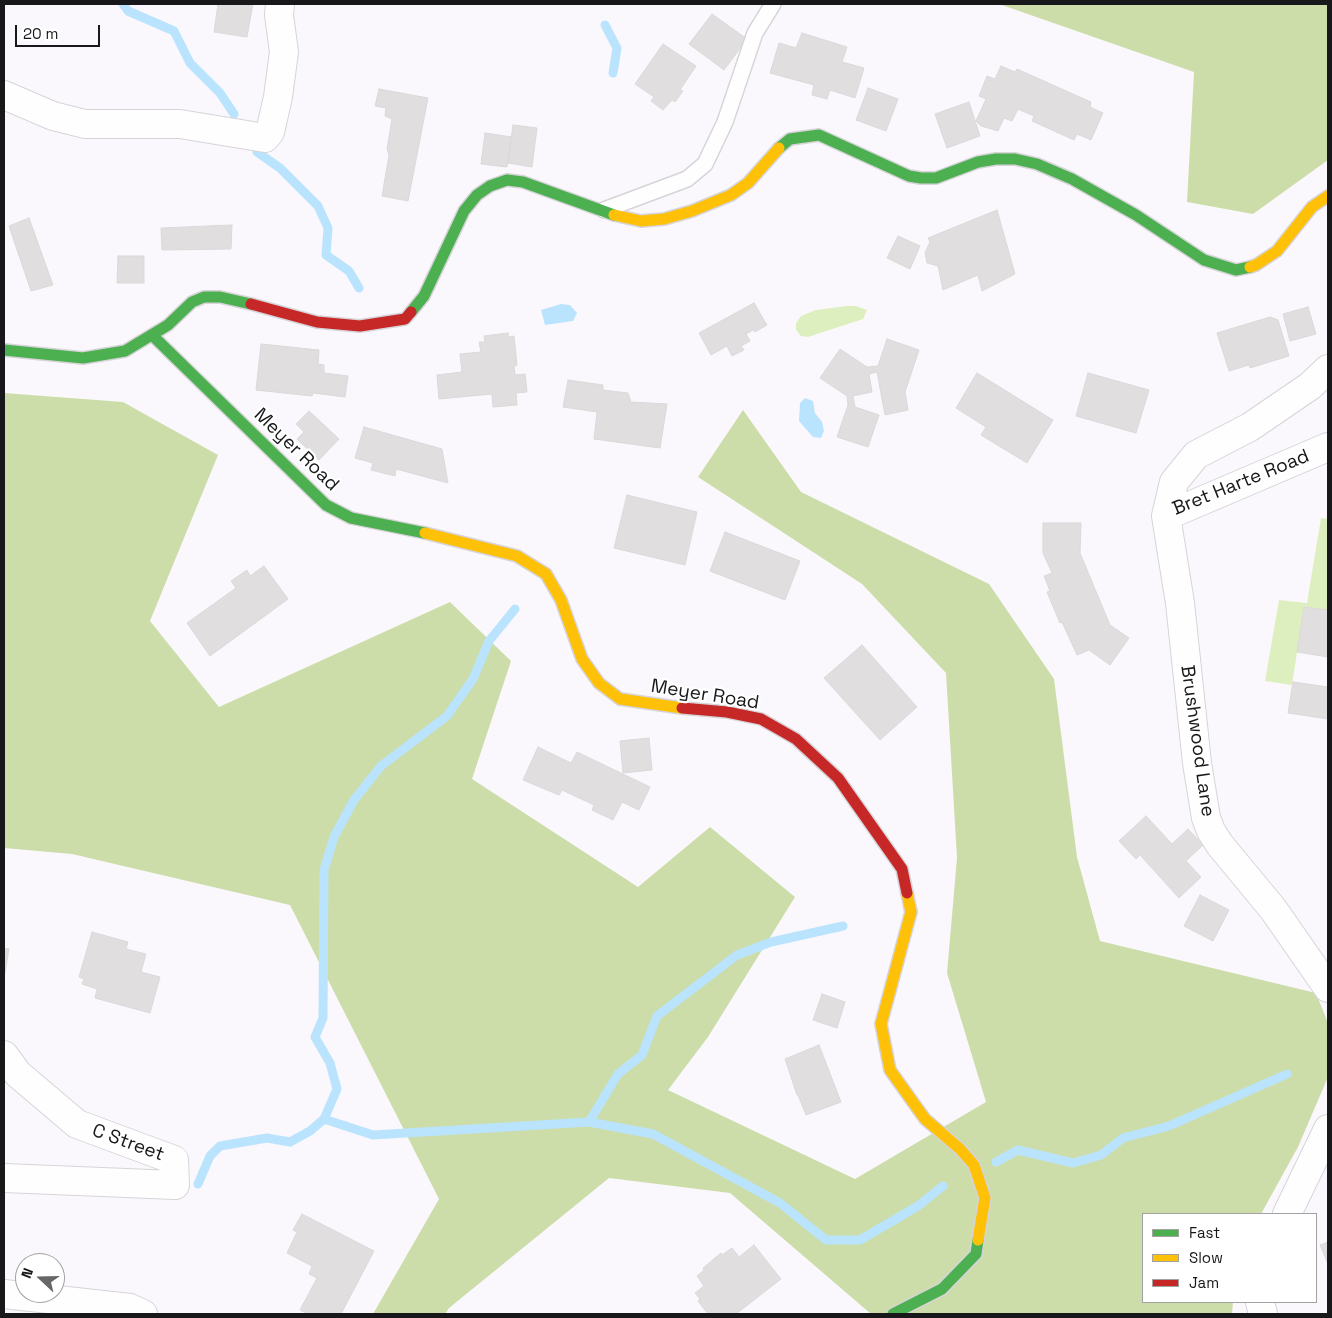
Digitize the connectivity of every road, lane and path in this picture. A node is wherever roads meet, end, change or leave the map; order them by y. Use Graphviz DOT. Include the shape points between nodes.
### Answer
graph roads {
  1 [pos="280,4"];
  2 [pos="773,4"];
  3 [pos="4,95"];
  4 [pos="1328,196"];
  5 [pos="602,210"];
  6 [pos="152,336"];
  7 [pos="4,350"];
  8 [pos="1328,369"];
  9 [pos="1328,447"];
  10 [pos="1166,516"];
  11 [pos="1328,988"];
  12 [pos="4,1055"];
  13 [pos="1328,1129"];
  14 [pos="4,1178"];
  15 [pos="1287,1213"];
  16 [pos="4,1294"];
  17 [pos="143,1314"];
  18 [pos="894,1314"];
  1 -- 3 [label="street" via="284,52 278,97 270,132 265,138 180,124 85,124 53,116"];
  2 -- 5 [label="lane" via="755,33 725,122 705,164 687,179"];
  4 -- 5 [label="street" via="1312,207 1277,251 1256,265 1236,270 1204,260 1136,215 1038,164 996,159 978,162 936,178 921,178 909,176 819,135 790,139 748,183 731,195 692,211 641,221"];
  5 -- 6 [label="street" via="523,182 507,180 477,195 464,211 424,296 405,319 360,326 317,322 249,303 204,297 192,302"];
  6 -- 7 [label="street" via="124,351 99,357 50,356"];
  6 -- 18 [label="street, Meyer Road" via="326,504 351,518 446,537 517,556 546,574 561,600 582,659 599,683 620,699 761,719 796,739 838,778 902,869 911,912 881,1024 890,1070 925,1119 960,1149 974,1166 985,1198 976,1254 942,1289"];
  8 -- 10 [label="street, Bret Harte Road" via="1310,386 1250,426 1196,455 1174,482"];
  9 -- 10 [label="street, Bret Harte Road"];
  10 -- 11 [label="street, Brushwood Lane" via="1206,818 1220,845 1273,909"];
  12 -- 14 [label="street, C Street" via="18,1074 77,1124 174,1160 175,1185"];
  13 -- 15 [label="street"];
  16 -- 17 [label="street" via="130,1308"];
}
